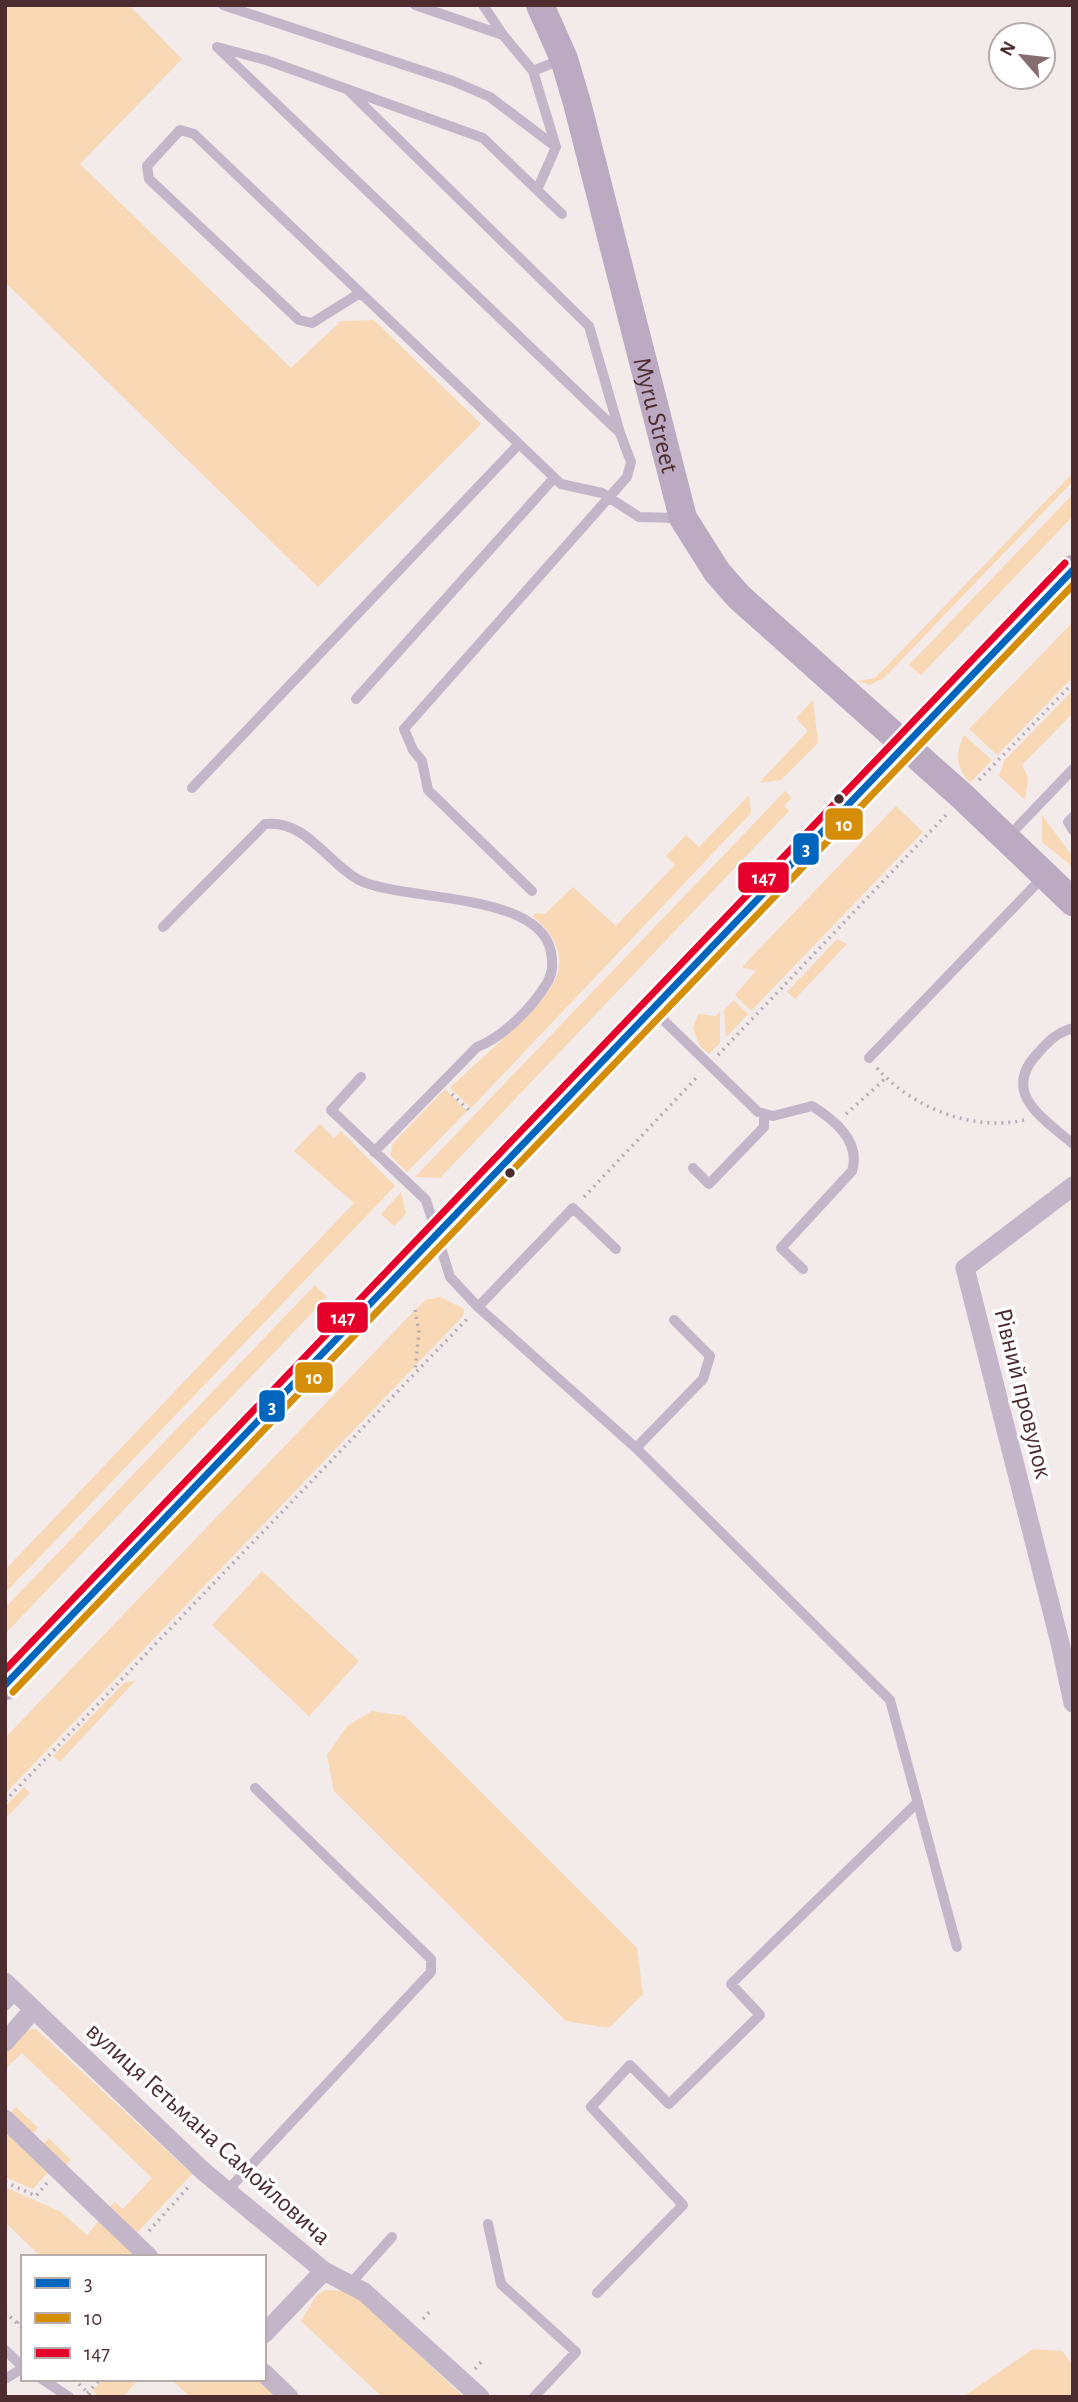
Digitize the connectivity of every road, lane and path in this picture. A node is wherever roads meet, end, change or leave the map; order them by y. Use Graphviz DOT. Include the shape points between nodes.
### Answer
graph roads {
  1 [pos="223,5"];
  2 [pos="415,5"];
  3 [pos="483,5"];
  4 [pos="540,5"];
  5 [pos="503,35"];
  6 [pos="564,59"];
  7 [pos="533,71"];
  8 [pos="347,90"];
  9 [pos="556,147"];
  10 [pos="537,190"];
  11 [pos="562,214"];
  12 [pos="360,293"];
  13 [pos="620,433"];
  14 [pos="518,445"];
  15 [pos="554,478"];
  16 [pos="610,498"];
  17 [pos="683,518"];
  18 [pos="1073,570"];
  19 [pos="1073,683"];
  20 [pos="356,699"];
  21 [pos="905,746"];
  22 [pos="1073,769"];
  23 [pos="974,786"];
  24 [pos="192,788"];
  25 [pos="951,810"];
  26 [pos="1073,817"];
  27 [pos="1073,830"];
  28 [pos="1007,838"];
  29 [pos="1045,875"];
  30 [pos="532,891"];
  31 [pos="1073,902"];
  32 [pos="163,927"];
  33 [pos="651,1008"];
  34 [pos="1073,1028"];
  35 [pos="869,1058"];
  36 [pos="710,1063"];
  37 [pos="361,1077"];
  38 [pos="441,1083"];
  39 [pos="471,1112"];
  40 [pos="764,1116"];
  41 [pos="1013,1122"];
  42 [pos="835,1125"];
  43 [pos="1073,1144"];
  44 [pos="374,1152"];
  45 [pos="693,1168"];
  46 [pos="1073,1186"];
  47 [pos="573,1208"];
  48 [pos="436,1234"];
  49 [pos="616,1249"];
  50 [pos="803,1269"];
  51 [pos="478,1307"];
  52 [pos="415,1310"];
  53 [pos="674,1320"];
  54 [pos="415,1373"];
  55 [pos="636,1448"];
  56 [pos="6,1683"];
  57 [pos="1073,1703"];
  58 [pos="255,1788"];
  59 [pos="5,1801"];
  60 [pos="918,1802"];
  61 [pos="957,1947"];
  62 [pos="9,1994"];
  63 [pos="33,2010"];
  64 [pos="5,2042"];
  65 [pos="5,2119"];
  66 [pos="59,2170"];
  67 [pos="203,2171"];
  68 [pos="5,2182"];
  69 [pos="228,2190"];
  70 [pos="488,2224"];
  71 [pos="392,2237"];
  72 [pos="147,2255"];
  73 [pos="324,2271"];
  74 [pos="351,2284"];
  75 [pos="597,2293"];
  76 [pos="5,2312"];
  77 [pos="21,2319"];
  78 [pos="17,2323"];
  79 [pos="21,2327"];
  80 [pos="266,2332"];
  81 [pos="5,2350"];
  82 [pos="21,2365"];
  83 [pos="21,2368"];
  84 [pos="266,2375"];
  85 [pos="5,2379"];
  86 [pos="45,2381"];
  87 [pos="99,2381"];
  88 [pos="88,2392"];
  89 [pos="69,2397"];
  90 [pos="83,2397"];
  91 [pos="92,2397"];
  92 [pos="289,2397"];
  93 [pos="480,2397"];
  94 [pos="534,2397"];
  1 -- 9 [label="lane" via="453,81 489,97"];
  2 -- 5 [label="lane"];
  3 -- 5 [label="lane"];
  4 -- 6 [label="street, Myru Street"];
  5 -- 7 [label="lane"];
  6 -- 7 [label="lane"];
  6 -- 17 [label="street, Myru Street"];
  7 -- 9 [label="lane"];
  8 -- 10 [label="lane" via="483,138"];
  8 -- 13 [label="lane" via="589,326"];
  8 -- 13 [label="lane" via="217,47"];
  9 -- 10 [label="lane"];
  10 -- 11 [label="lane"];
  12 -- 12 [label="lane" via="194,134 180,130 147,166 149,179 299,320 312,323"];
  12 -- 14 [label="lane"];
  13 -- 16 [label="lane" via="631,462 627,477"];
  14 -- 15 [label="lane"];
  14 -- 24 [label="lane"];
  15 -- 16 [label="lane"];
  15 -- 20 [label="lane"];
  16 -- 17 [label="lane" via="639,517"];
  16 -- 30 [label="lane" via="404,729 422,761 428,790"];
  17 -- 21 [label="street, Myru Street" via="739,597"];
  18 -- 21 [label="main road"];
  19 -- 23 [label="path"];
  21 -- 28 [label="street, Myru Street"];
  21 -- 33 [label="main road"];
  22 -- 28 [label="lane"];
  25 -- 36 [label="path"];
  26 -- 27 [label="lane" via="1068,822"];
  28 -- 29 [label="street, Myru Street"];
  29 -- 31 [label="street, Myru Street"];
  29 -- 35 [label="lane"];
  32 -- 38 [label="lane" via="265,824 274,823 315,842 359,880 469,901 532,925 549,943 552,954 551,975 545,986 493,1041 477,1047"];
  33 -- 36 [label="lane"];
  33 -- 48 [label="main road"];
  34 -- 43 [label="lane" via="1058,1032 1026,1066 1022,1078 1025,1097"];
  36 -- 40 [label="lane"];
  36 -- 47 [label="path"];
  37 -- 44 [label="lane" via="331,1110"];
  38 -- 39 [label="path"];
  38 -- 44 [label="lane"];
  40 -- 42 [label="lane" via="812,1106"];
  40 -- 45 [label="lane" via="764,1128 709,1184"];
  41 -- 42 [label="path" via="987,1125 967,1120 903,1092 886,1078"];
  42 -- 50 [label="lane" via="853,1144 855,1161 852,1171 781,1248"];
  44 -- 48 [label="lane" via="425,1200"];
  46 -- 57 [label="street, Рівний провулок" via="965,1268"];
  47 -- 49 [label="lane"];
  47 -- 51 [label="lane"];
  48 -- 51 [label="lane" via="450,1277"];
  48 -- 56 [label="main road"];
  51 -- 54 [label="path"];
  51 -- 55 [label="lane"];
  52 -- 54 [label="path" via="419,1331"];
  53 -- 55 [label="lane" via="710,1356 703,1379"];
  54 -- 59 [label="path"];
  55 -- 60 [label="lane" via="890,1700"];
  58 -- 69 [label="lane" via="431,1959 432,1972"];
  60 -- 61 [label="lane"];
  60 -- 75 [label="lane" via="731,1984 760,2015 669,2104 630,2064 591,2107 683,2205"];
  62 -- 63 [label="street, вулиця Гетьмана Самойловича"];
  63 -- 64 [label="street"];
  63 -- 67 [label="street, вулиця Гетьмана Самойловича"];
  65 -- 66 [label="street"];
  66 -- 68 [label="path" via="36,2196"];
  66 -- 72 [label="street"];
  67 -- 69 [label="street, вулиця Гетьмана Самойловича"];
  67 -- 72 [label="path" via="150,2230"];
  69 -- 73 [label="street, вулиця Гетьмана Самойловича"];
  70 -- 94 [label="lane" via="501,2284 576,2352"];
  71 -- 74 [label="lane"];
  73 -- 74 [label="street, вулиця Гетьмана Самойловича"];
  73 -- 80 [label="street"];
  74 -- 93 [label="street, вулиця Гетьмана Самойловича"];
  76 -- 78 [label="path"];
  77 -- 78 [label="path"];
  78 -- 79 [label="path"];
  81 -- 82 [label="lane"];
  83 -- 85 [label="lane"];
  84 -- 92 [label="street"];
  86 -- 89 [label="lane"];
  87 -- 88 [label="path"];
  88 -- 90 [label="path"];
  88 -- 91 [label="path"];
}
